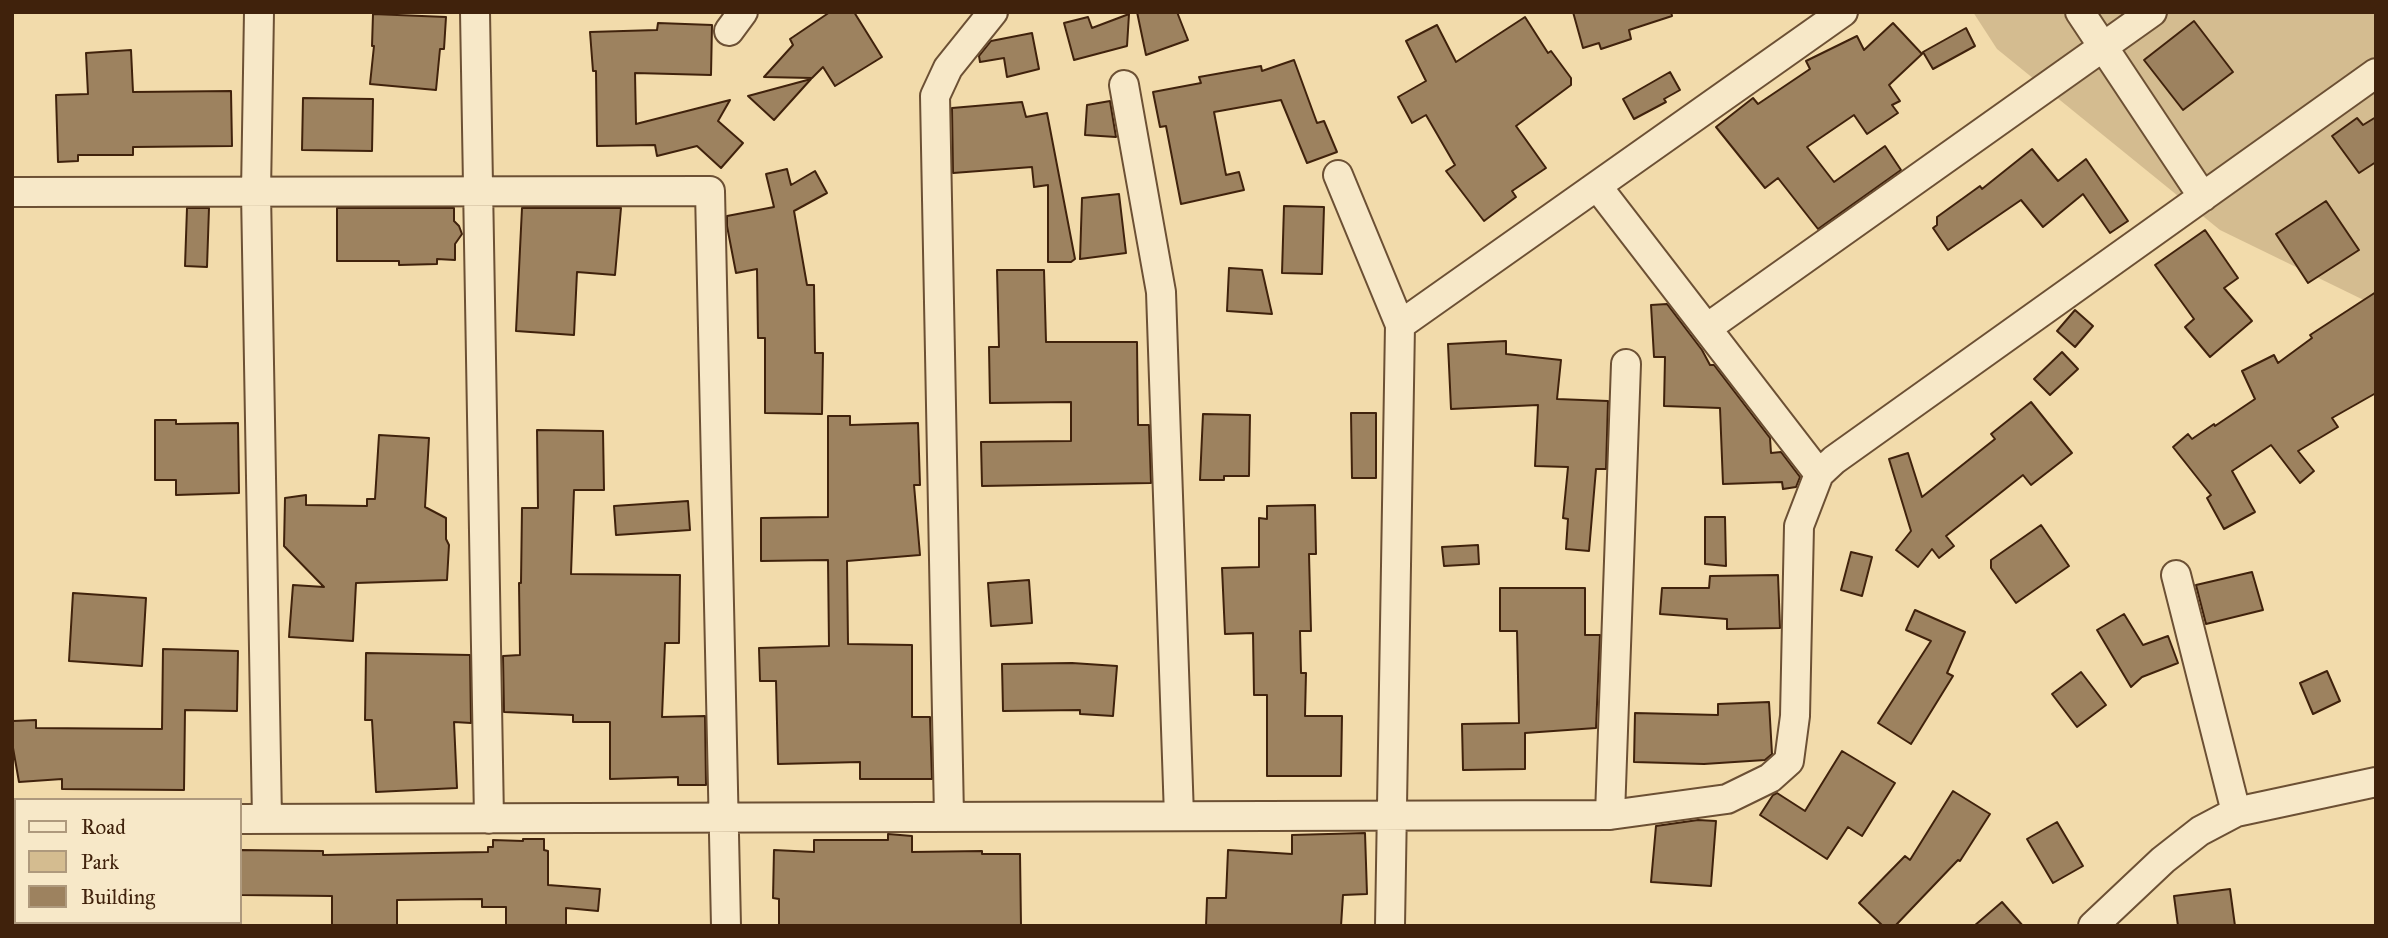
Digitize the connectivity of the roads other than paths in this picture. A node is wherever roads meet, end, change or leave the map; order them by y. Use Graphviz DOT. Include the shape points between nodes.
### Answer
graph roads {
  1 [pos="259,12"];
  2 [pos="475,12"];
  3 [pos="993,12"];
  4 [pos="1843,12"];
  5 [pos="2080,12"];
  6 [pos="2152,12"];
  7 [pos="2103,47"];
  8 [pos="2376,73"];
  9 [pos="1124,85"];
  10 [pos="1338,175"];
  11 [pos="1597,186"];
  12 [pos="477,191"];
  13 [pos="12,192"];
  14 [pos="256,192"];
  15 [pos="2203,197"];
  16 [pos="1399,326"];
  17 [pos="1707,328"];
  18 [pos="1626,364"];
  19 [pos="1819,474"];
  20 [pos="2176,575"];
  21 [pos="2376,782"];
  22 [pos="2236,812"];
  23 [pos="1609,815"];
  24 [pos="1179,816"];
  25 [pos="1391,816"];
  26 [pos="949,817"];
  27 [pos="489,818"];
  28 [pos="724,818"];
  29 [pos="253,819"];
  30 [pos="726,926"];
  31 [pos="1390,926"];
  32 [pos="2093,926"];
  1 -- 14 [label="street"];
  2 -- 12 [label="street"];
  3 -- 26 [label="street" via="947,68 935,96"];
  4 -- 11 [label="street"];
  5 -- 7 [label="street"];
  6 -- 7 [label="street"];
  7 -- 15 [label="street"];
  7 -- 17 [label="street"];
  8 -- 15 [label="street"];
  9 -- 24 [label="street" via="1161,292"];
  10 -- 16 [label="street"];
  11 -- 16 [label="street"];
  11 -- 17 [label="street"];
  12 -- 14 [label="street"];
  12 -- 27 [label="street"];
  12 -- 28 [label="street" via="710,191"];
  13 -- 14 [label="street"];
  14 -- 29 [label="street"];
  15 -- 19 [label="street"];
  16 -- 25 [label="street"];
  17 -- 19 [label="street"];
  18 -- 23 [label="street"];
  19 -- 23 [label="street" via="1799,526 1790,761 1770,778 1727,799"];
  20 -- 22 [label="street"];
  21 -- 22 [label="street"];
  22 -- 32 [label="street" via="2200,831 2163,860"];
  23 -- 25 [label="street"];
  24 -- 25 [label="street"];
  24 -- 26 [label="street"];
  25 -- 31 [label="street"];
  26 -- 28 [label="street"];
  27 -- 28 [label="street"];
  27 -- 29 [label="street"];
  28 -- 30 [label="street"];
}
